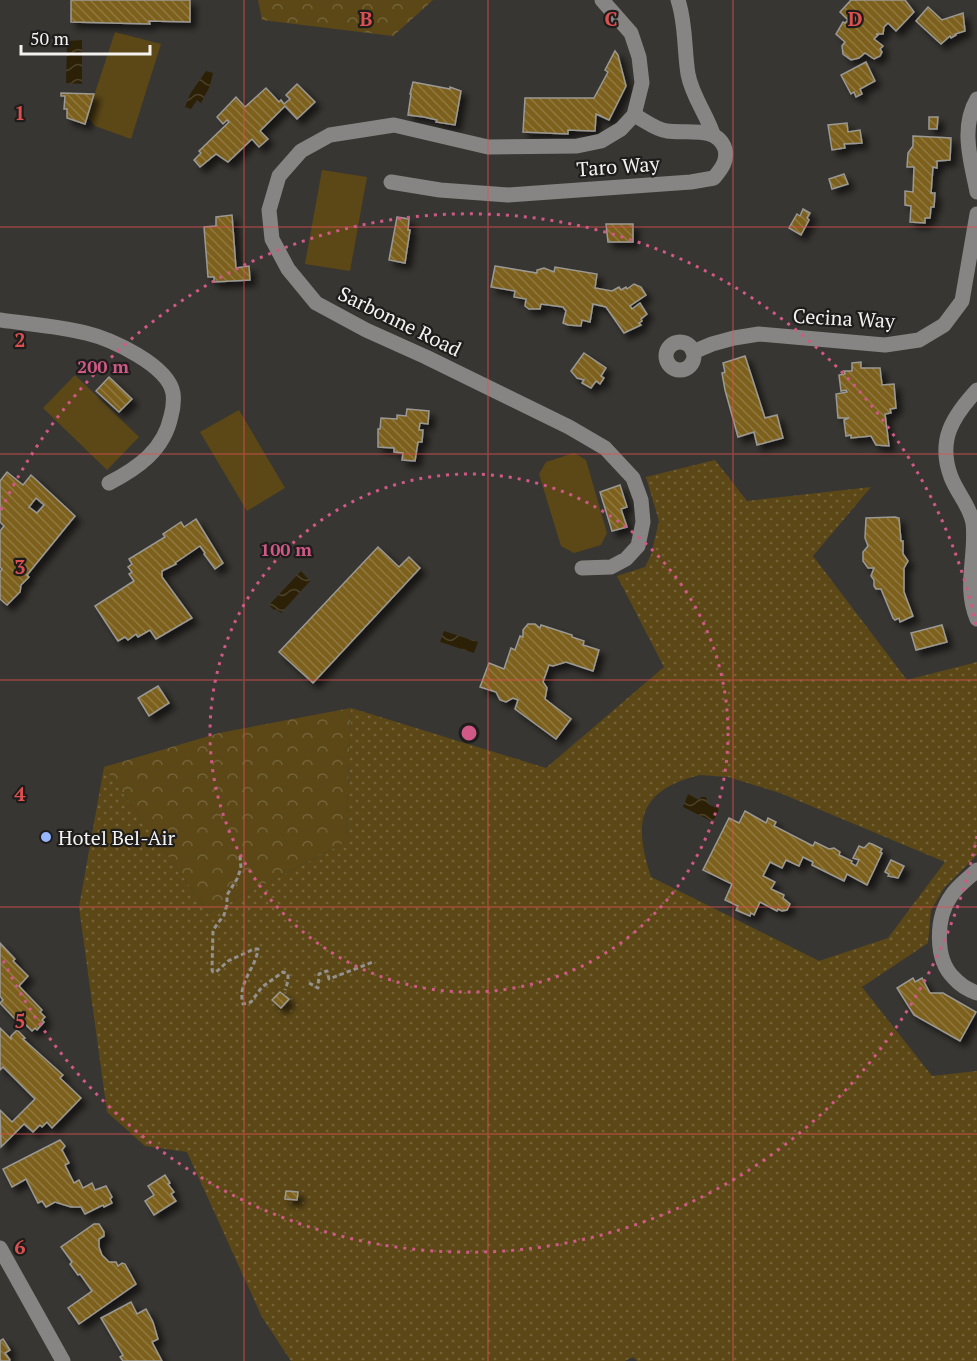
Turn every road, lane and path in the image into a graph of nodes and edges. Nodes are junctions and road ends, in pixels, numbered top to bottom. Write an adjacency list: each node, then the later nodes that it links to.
1 (602, 0): 4 (street)
2 (678, 0): 5 (street)
3 (977, 99): 7 (street)
4 (634, 115): 5 (street, Taro Way); 13 (street, Sarbonne Road)
5 (713, 134): 6 (street, Taro Way)
6 (391, 182)
7 (977, 192)
8 (977, 214): 10 (street, Cecina Way)
9 (0, 320): 12 (street)
10 (693, 352)
11 (977, 390): 14 (street)
12 (109, 483)
13 (582, 568)
14 (977, 619)
15 (240, 856): 19 (path)
16 (977, 870): 20 (street)
17 (373, 962): 18 (path)
18 (309, 983)
19 (285, 990)
20 (977, 993)
21 (0, 1248): 22 (street)
22 (63, 1361)

